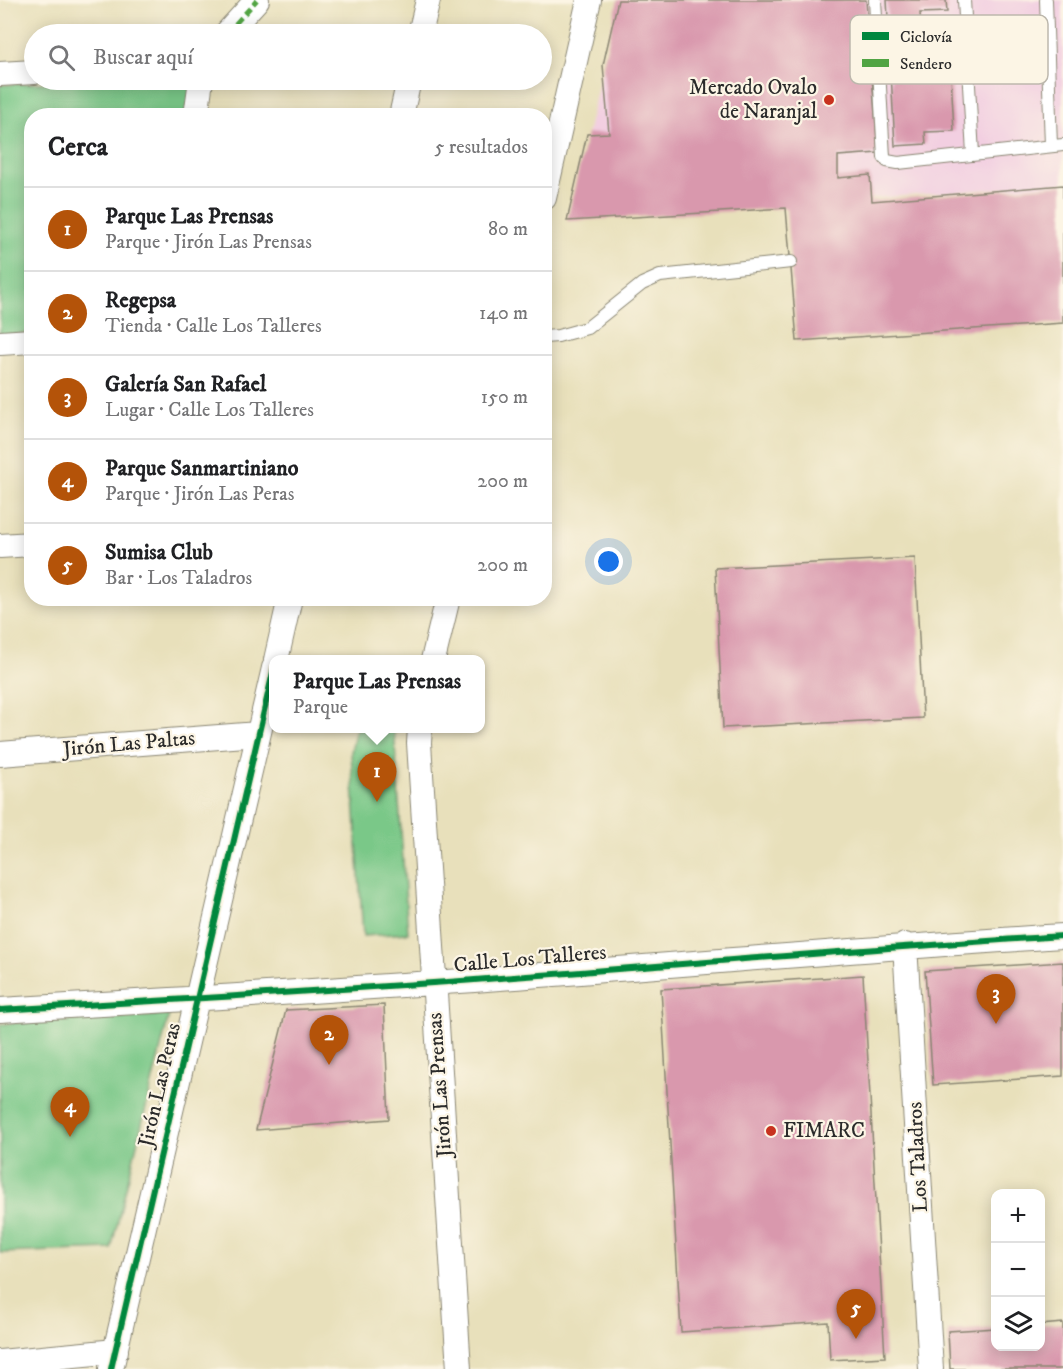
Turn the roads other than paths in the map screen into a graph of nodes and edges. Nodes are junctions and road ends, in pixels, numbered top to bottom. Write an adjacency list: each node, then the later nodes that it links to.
1 (257, 0): 10 (street)
2 (428, 0): 11 (street)
3 (589, 0): 23 (street)
4 (875, 0): 7 (lane)
5 (964, 0): 8 (lane)
6 (1046, 0): 9 (lane)
7 (876, 15)
8 (965, 15)
9 (1047, 15)
10 (235, 24)
11 (422, 24)
12 (1048, 27): 21 (lane)
13 (24, 73): 14 (street)
14 (0, 74)
15 (880, 84): 22 (lane)
16 (969, 84): 22 (lane)
17 (200, 90): 19 (street)
18 (407, 90): 20 (street)
19 (197, 108)
20 (403, 108)
21 (1057, 146): 22 (lane)
22 (974, 154)
23 (552, 163)
24 (791, 262): 25 (lane)
25 (552, 336)
26 (24, 342): 27 (street)
27 (0, 343)
28 (24, 544): 29 (street)
29 (0, 546)
30 (288, 606): 32 (street)
31 (446, 606): 33 (street)
32 (277, 655)
33 (434, 655)
34 (269, 686): 36 (street, Jirón Las Peras)
35 (420, 733): 40 (street, Jirón Las Prensas)
36 (258, 734): 37 (street, Jirón Las Paltas); 41 (street, Jirón Las Peras)
37 (0, 754)
38 (1063, 936): 39 (street, Calle Los Talleres)
39 (905, 945): 40 (street, Calle Los Talleres); 46 (street, Los Taladros)
40 (433, 983): 41 (street, Calle Los Talleres); 45 (street, Jirón Las Prensas)
41 (196, 999): 42 (street, Calle Los Talleres); 43 (street, Jirón Las Peras)
42 (0, 1010)
43 (113, 1360): 44 (street)
44 (0, 1362)
45 (459, 1369)
46 (931, 1369)

